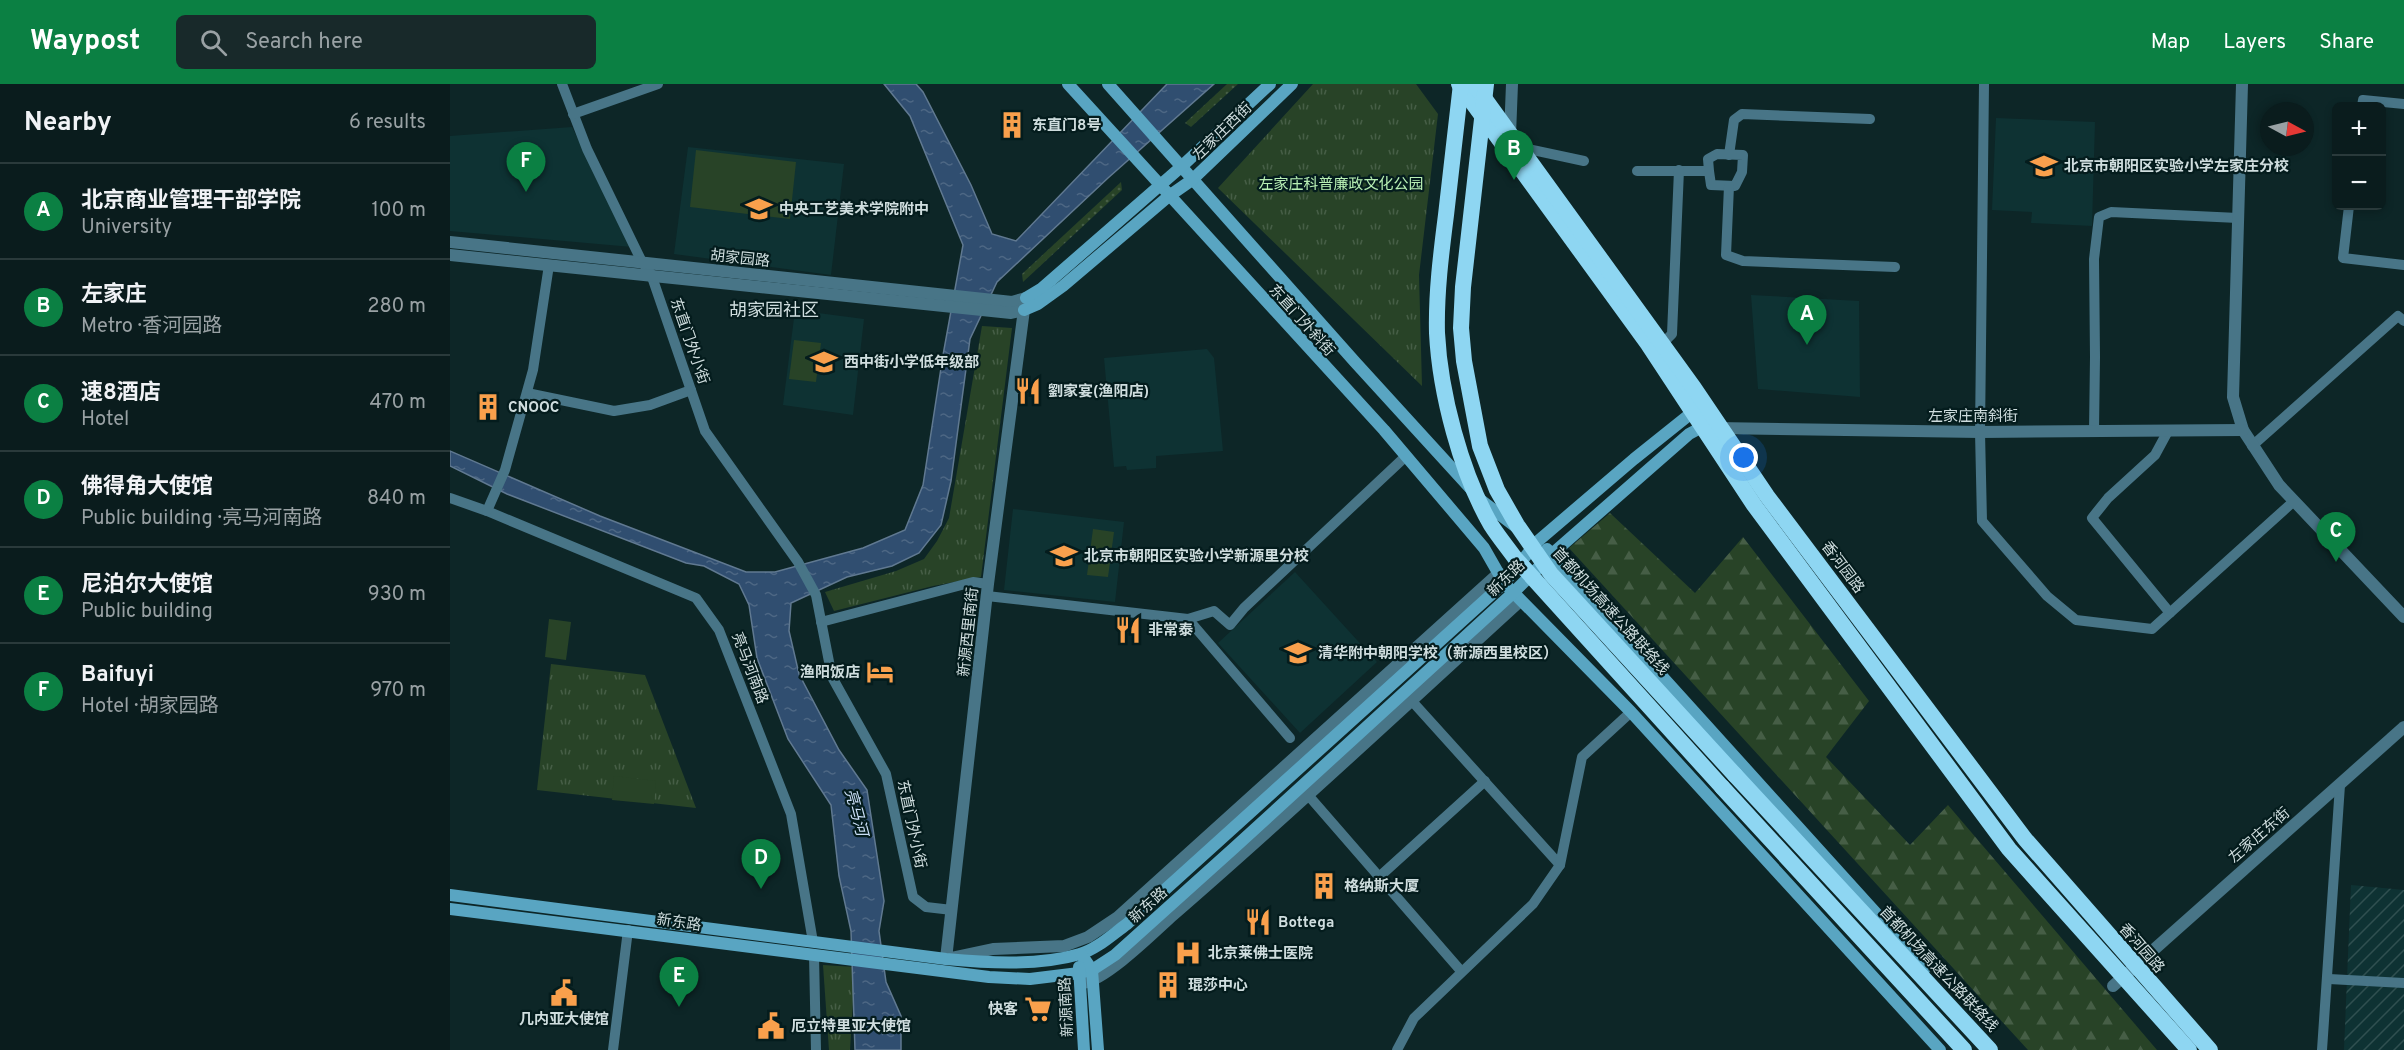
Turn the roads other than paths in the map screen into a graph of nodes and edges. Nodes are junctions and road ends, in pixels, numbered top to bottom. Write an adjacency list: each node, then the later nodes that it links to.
1 (562, 84): 17 (street, 东直门外小街)
2 (658, 84): 17 (street)
3 (1068, 84): 27 (main road, 东直门外斜街)
4 (1108, 84): 22 (main road, 东直门外斜街)
5 (1270, 84): 22 (main road, 左家庄西街)
6 (1292, 84): 26 (main road, 左家庄西街)
7 (1460, 84): 45 (highway, 香河园路); 97 (highway, bridge)
8 (1474, 84): 19 (highway, 香河园路)
9 (1486, 84): 90 (highway, 首都机场高速公路联络线, bridge)
10 (1512, 84): 19 (street)
11 (1984, 84): 51 (street)
12 (2242, 84): 31 (street)
13 (2363, 102): 14 (street)
14 (2384, 102)
15 (2386, 102): 16 (street)
16 (2404, 104)
17 (573, 114): 34 (street, 东直门外小街)
18 (1870, 119): 20 (street)
19 (1514, 141): 21 (street); 42 (highway, 香河园路)
20 (1730, 154): 25 (street); 28 (street)
21 (1584, 161)
22 (1181, 167): 26 (main road, 东直门外斜街); 27 (main road, 左家庄西街)
23 (1679, 170): 24 (street); 25 (street); 42 (street)
24 (1636, 171)
25 (1709, 171): 28 (street)
26 (1192, 180): 29 (main road, 左家庄西街); 57 (main road, 东直门外斜街)
27 (1159, 185): 29 (main road, 东直门外斜街); 40 (main road)
28 (1729, 186): 37 (street)
29 (1169, 196): 40 (main road); 53 (main road, 东直门外斜街)
30 (2349, 210): 36 (street)
31 (2238, 218): 48 (street); 49 (street)
32 (450, 242): 34 (street, 胡家园路)
33 (450, 255): 35 (street, 胡家园路)
34 (642, 262): 38 (street, 东直门外小街); 39 (street, 胡家园路)
35 (549, 265): 38 (street, 胡家园路); 44 (street)
36 (2404, 265)
37 (1895, 267)
38 (651, 274): 39 (street, 胡家园路); 43 (street, 东直门外小街)
39 (943, 301): 40 (street, 胡家园路)
40 (1025, 304): 60 (street, 新源西里南街)
41 (2404, 321): 52 (street)
42 (1662, 344): 45 (highway, 香河园路)
43 (691, 390): 44 (street); 65 (street, 东直门外小街)
44 (527, 393): 56 (street)
45 (1699, 408): 46 (highway, 香河园路); 47 (highway, 香河园路); 57 (main road)
46 (1702, 427): 47 (street, 左家庄南斜街); 58 (main road, 新东路); 86 (highway, 香河园路)
47 (1722, 429): 51 (street, 左家庄南斜街); 86 (highway, 香河园路)
48 (2243, 430): 50 (street, 左家庄南斜街); 52 (street)
49 (2094, 431): 50 (street, 左家庄南斜街); 51 (street, 左家庄南斜街)
50 (2168, 431): 62 (street)
51 (1980, 432): 62 (street)
52 (2252, 446): 55 (street)
53 (1406, 456): 59 (main road, 东直门外斜街); 64 (street)
54 (450, 498): 56 (street, 亮马河南路)
55 (2294, 501): 62 (street); 63 (street)
56 (488, 511): 79 (street, 亮马河南路)
57 (1538, 541): 58 (main road, 东直门外斜街); 59 (main road, 新东路)
58 (1552, 554): 61 (main road, 新东路); 90 (main road, 东直门外斜街)
59 (1502, 578): 61 (main road, 东直门外斜街); 80 (main road, 新东路); 82 (street)
60 (988, 590): 64 (street); 65 (street); 77 (street, 新源西里南街)
61 (1517, 597): 66 (street); 67 (main road, 东直门外斜街); 85 (main road, 新东路)
62 (2170, 613)
63 (2404, 617)
64 (1188, 619): 69 (street)
65 (821, 622): 77 (street, 东直门外小街)
66 (1411, 700): 70 (street); 72 (street)
67 (1631, 712): 73 (street); 96 (main road, 东直门外斜街)
68 (2404, 727): 71 (street, 左家庄东街)
69 (1290, 738)
70 (1485, 781): 73 (street); 74 (street)
71 (2340, 785): 86 (street, 左家庄东街); 88 (street)
72 (1310, 793): 74 (street); 85 (street)
73 (1560, 864): 84 (street)
74 (1382, 875): 84 (street)
75 (450, 895): 79 (main road, 新东路)
76 (450, 909): 78 (main road, 新东路)
77 (951, 910): 82 (street, 新源西里南街)
78 (628, 930): 81 (main road, 新东路); 91 (street)
79 (813, 942): 83 (main road, 新东路)
80 (1081, 954): 82 (main road, 新东路); 85 (main road, 新源南路); 87 (main road, 新源南路)
81 (814, 955): 83 (main road, 新东路); 92 (street)
82 (946, 959): 83 (main road, 新东路)
83 (900, 960): 87 (main road, 新东路)
84 (1463, 969): 95 (street)
85 (1092, 976): 87 (main road, 新东路); 94 (main road, 新源南路)
86 (2123, 976): 99 (highway, 香河园路); 100 (highway, 香河园路)
87 (1079, 978): 93 (main road, 新源南路)
88 (2328, 979): 89 (street); 101 (street)
89 (2404, 983)
90 (1960, 1018): 98 (highway, 首都机场高速公路联络线)
91 (613, 1050)
92 (816, 1050)
93 (1084, 1050)
94 (1098, 1050)
95 (1396, 1050)
96 (1940, 1050)
97 (1964, 1050)
98 (1990, 1050)
99 (2189, 1050)
100 (2210, 1050)
101 (2322, 1050)

